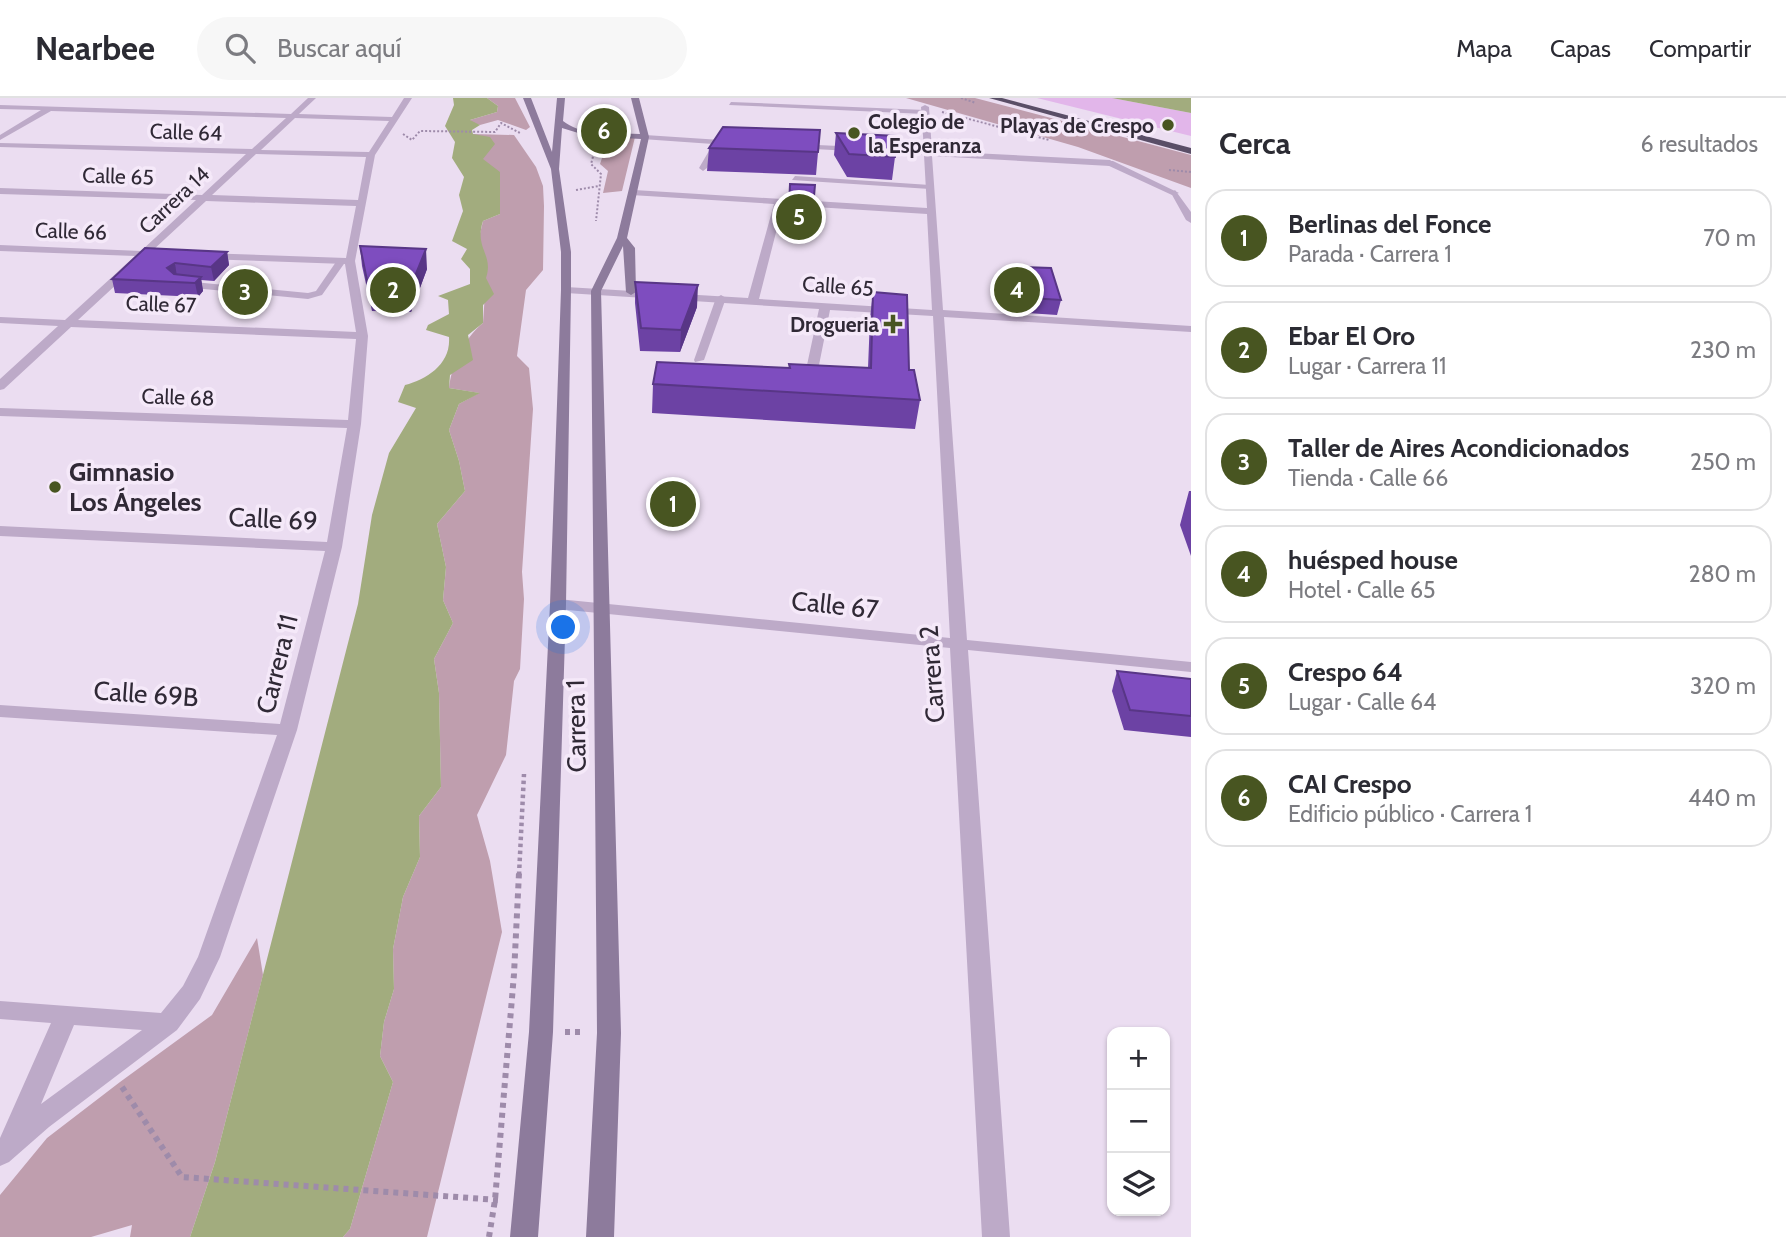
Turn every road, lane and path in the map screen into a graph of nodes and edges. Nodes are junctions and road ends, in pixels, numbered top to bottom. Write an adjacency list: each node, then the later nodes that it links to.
1 (69, 98): 12 (street)
2 (312, 98): 14 (street, Carrera 14)
3 (408, 98): 15 (street, Carrera 11)
4 (527, 98): 35 (main road, Carrera 1)
5 (561, 98): 16 (main road)
6 (635, 98): 17 (main road, Carrera 1)
7 (993, 98): 28 (highway)
8 (1019, 98): 24 (highway)
9 (787, 102): 10 (lane); 13 (lane)
10 (731, 104)
11 (0, 107): 12 (street)
12 (50, 108): 14 (street); 20 (street)
13 (925, 110): 31 (street, Carrera 2)
14 (293, 116): 15 (street); 29 (street, Carrera 14)
15 (395, 119): 32 (street, Carrera 11)
16 (560, 123): 18 (main road); 35 (main road)
17 (642, 126): 18 (main road); 19 (main road, Carrera 1)
18 (607, 134): 19 (main road)
19 (645, 137): 23 (street); 39 (main road, Carrera 1)
20 (0, 138)
21 (412, 140): 22 (path)
22 (526, 141)
23 (718, 142): 25 (street); 34 (street)
24 (1191, 142)
25 (746, 143)
26 (0, 145): 29 (street, Calle 64)
27 (788, 146): 31 (street)
28 (1191, 151)
29 (254, 152): 32 (street, Calle 64); 41 (street, Carrera 14)
30 (594, 153): 46 (path)
31 (928, 154): 33 (street); 37 (street, Carrera 2)
32 (371, 155): 43 (street, Carrera 11)
33 (1110, 163): 40 (lane)
34 (703, 168)
35 (555, 169): 54 (main road, Carrera 1)
36 (795, 178): 37 (lane)
37 (930, 187): 44 (street, Carrera 2)
38 (0, 191): 41 (street, Calle 65)
39 (634, 193): 42 (street); 47 (main road, Carrera 1)
40 (1175, 193): 45 (street)
41 (205, 197): 43 (street, Calle 65); 49 (street, Carrera 14)
42 (779, 201): 44 (street); 58 (street)
43 (361, 203): 52 (street, Carrera 11)
44 (931, 211): 60 (street, Carrera 2)
45 (1191, 220)
46 (596, 221)
47 (622, 238): 55 (main road, Carrera 1); 56 (main road)
48 (0, 248): 49 (street, Calle 66)
49 (144, 253): 50 (street, Calle 66); 62 (street, Carrera 14)
50 (157, 254)
51 (196, 255): 52 (street)
52 (346, 261): 53 (lane); 64 (street, Carrera 11)
53 (177, 283)
54 (566, 290): 55 (street, Calle 65); 72 (main road, Carrera 1)
55 (596, 291): 56 (street, Calle 65); 73 (main road, Carrera 1)
56 (631, 292): 57 (street, Calle 65)
57 (721, 298): 58 (street, Calle 65); 65 (lane)
58 (753, 300): 59 (street, Calle 65)
59 (825, 305): 60 (street, Calle 65); 66 (street)
60 (938, 312): 63 (street, Calle 65); 74 (street, Carrera 2)
61 (0, 320): 62 (street, Calle 67)
62 (69, 323): 64 (street, Calle 67); 67 (street, Carrera 14)
63 (1191, 329)
64 (362, 335): 69 (street, Carrera 11)
65 (699, 360)
66 (813, 365)
67 (0, 386)
68 (0, 412): 69 (street, Calle 68)
69 (354, 424): 71 (street, Carrera 11)
70 (0, 531): 71 (street, Calle 69)
71 (334, 547): 77 (street, Carrera 11)
72 (558, 604): 73 (street, Calle 67); 83 (main road, Carrera 1)
73 (602, 607): 74 (street, Calle 67); 84 (main road, Carrera 1)
74 (958, 644): 75 (street, Calle 67); 92 (street, Carrera 2)
75 (1191, 667)
76 (0, 711): 77 (street, Calle 69B)
77 (288, 730): 81 (street, Carrera 11)
78 (524, 771): 82 (path)
79 (0, 1010): 80 (street)
80 (66, 1015): 81 (street); 86 (street)
81 (169, 1023): 85 (street, Carrera 11)
82 (509, 1032): 83 (path); 87 (path)
83 (541, 1032): 84 (path); 88 (main road, Carrera 1)
84 (609, 1033): 91 (main road, Carrera 1)
85 (110, 1068): 86 (street, Carrera 11); 87 (path)
86 (6, 1148)
87 (495, 1200): 88 (path); 89 (path)
88 (527, 1203): 90 (main road, Carrera 1)
89 (489, 1237)
90 (524, 1237)
91 (600, 1237)
92 (996, 1237)

